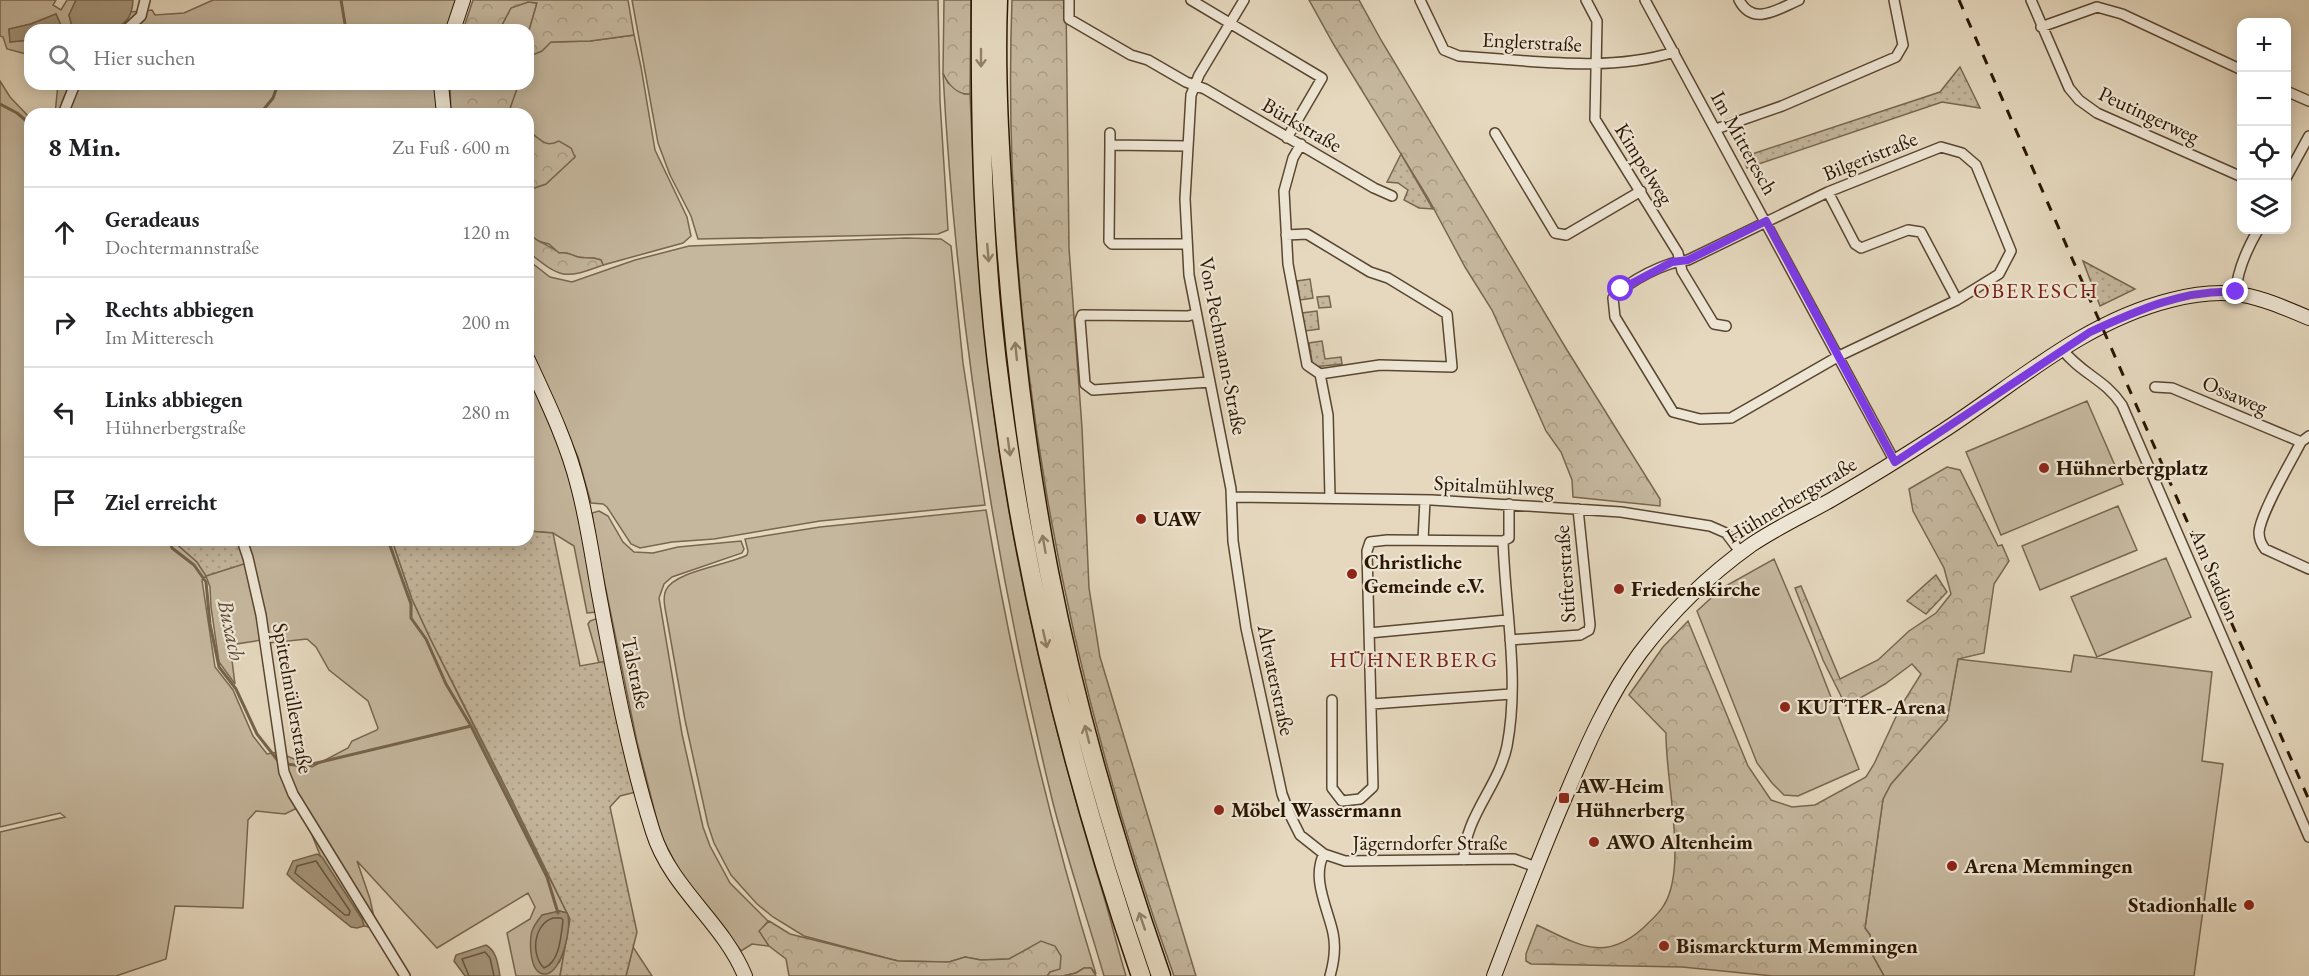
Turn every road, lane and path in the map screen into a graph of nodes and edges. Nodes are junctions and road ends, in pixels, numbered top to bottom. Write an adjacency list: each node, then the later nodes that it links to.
1 (145, 0): 16 (street)
2 (464, 0): 17 (street)
3 (981, 0): 83 (highway, one-way to 83)
4 (998, 0): 84 (highway, one-way to 4)
5 (1069, 0): 22 (street, Bürkstraße)
6 (1191, 0): 15 (street)
7 (1244, 0): 15 (street, Von-Pechmann-Straße)
8 (1420, 0): 20 (street, Englerstraße)
9 (1586, 0): 20 (street, Kimpelweg)
10 (1645, 0): 19 (street, Im Mitteresch)
11 (1739, 0): 12 (street)
12 (1799, 0)
13 (1894, 0): 29 (street)
14 (2031, 0): 18 (street, Peutingerweg)
15 (1230, 23): 22 (street, Von-Pechmann-Straße); 33 (street)
16 (132, 24)
17 (455, 24)
18 (2041, 27): 21 (street); 38 (street, Peutingerweg)
19 (1674, 52): 20 (street, Englerstraße); 29 (street, Im Mitteresch)
20 (1597, 64): 39 (street, Kimpelweg)
21 (2237, 68)
22 (1194, 85): 33 (street, Bürkstraße); 36 (street, Von-Pechmann-Straße)
23 (73, 90): 27 (street)
24 (442, 90): 28 (street)
25 (2291, 93): 26 (street)
26 (2309, 102)
27 (65, 108)
28 (443, 108)
29 (1716, 129): 42 (street, Im Mitteresch)
30 (1110, 133): 35 (street)
31 (1495, 133): 39 (street)
32 (2309, 136): 37 (street)
33 (1287, 138): 34 (street, Bürkstraße)
34 (1301, 144): 41 (street, Bürkstraße); 44 (street)
35 (1110, 145): 36 (street); 45 (street)
36 (1187, 146): 45 (street, Von-Pechmann-Straße)
37 (2291, 168)
38 (2237, 175)
39 (1641, 191): 46 (street, Kimpelweg)
40 (1828, 192): 42 (street, Bilgeristraße); 48 (street); 48 (street, Bilgeristraße)
41 (1392, 196)
42 (1766, 221): 46 (street, Bilgeristraße); 53 (street, Im Mitteresch)
43 (2256, 234): 47 (street)
44 (1286, 235): 55 (street); 55 (street)
45 (1186, 244): 49 (street, Von-Pechmann-Straße)
46 (1680, 261): 51 (street, Kimpelweg); 53 (street, Bilgeristraße)
47 (2236, 292): 50 (street, Hühnerbergstraße); 52 (street, Hühnerbergstraße)
48 (1957, 300): 53 (street, Bilgeristraße)
49 (1195, 314): 56 (street, Von-Pechmann-Straße); 56 (street)
50 (2309, 318)
51 (1726, 326)
52 (2062, 349): 60 (street, Hühnerbergstraße); 77 (street, Am Stadion)
53 (1839, 356): 60 (street, Im Mitteresch)
54 (534, 373): 82 (street, Talstraße)
55 (1320, 374): 62 (street)
56 (1210, 382): 61 (street, Von-Pechmann-Straße)
57 (2155, 387): 59 (street, Ossaweg)
58 (2309, 436): 59 (street)
59 (2301, 442): 70 (street)
60 (1895, 462): 69 (street, Hühnerbergstraße)
61 (1232, 497): 62 (street, Spitalmühlweg); 78 (street, Altvaterstraße)
62 (1330, 497): 63 (street, Spitalmühlweg)
63 (1425, 500): 64 (street, Spitalmühlweg); 66 (street)
64 (1509, 504): 65 (street, Spitalmühlweg); 67 (street)
65 (1578, 509): 69 (street, Spitalmühlweg); 73 (street, Stifterstraße)
66 (1423, 540): 67 (street); 72 (street)
67 (1503, 541): 71 (street)
68 (244, 546): 81 (street, Spittelmüllerstraße)
69 (1741, 553): 80 (street, Hühnerbergstraße)
70 (2309, 569)
71 (1507, 620): 72 (street); 73 (street)
72 (1369, 633): 76 (street)
73 (1510, 640): 74 (street)
74 (1511, 694): 76 (street); 79 (street)
75 (1332, 700): 76 (street)
76 (1372, 704)
77 (2309, 837)
78 (1324, 854): 79 (street, Jägerndorfer Straße); 85 (street)
79 (1464, 860): 80 (street, Jägerndorfer Straße)
80 (1536, 867): 86 (street, Hühnerbergstraße)
81 (405, 976)
82 (744, 976)
83 (1141, 976)
84 (1161, 976)
85 (1330, 976)
86 (1494, 976)

